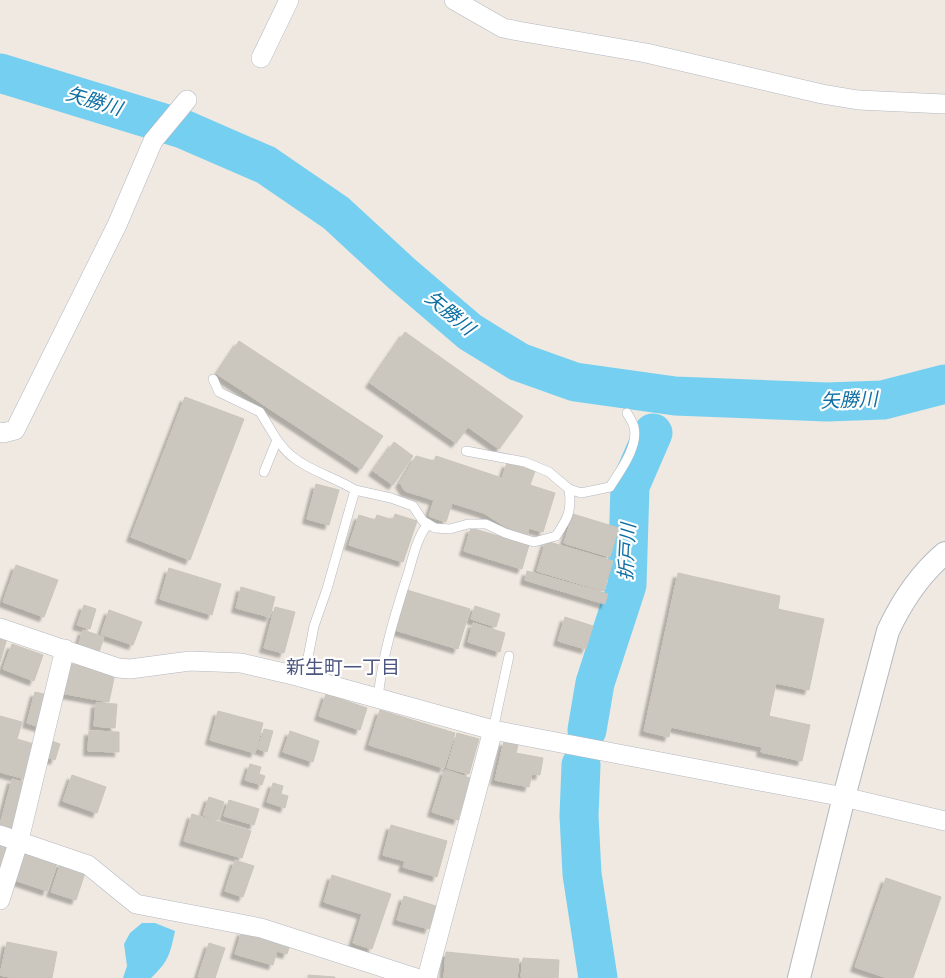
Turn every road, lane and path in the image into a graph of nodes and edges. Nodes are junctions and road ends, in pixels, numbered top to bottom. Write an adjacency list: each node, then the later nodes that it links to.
1 (289, 0): 3 (street)
2 (454, 0): 5 (street)
3 (261, 58)
4 (187, 100): 8 (street)
5 (945, 104)
6 (213, 379): 9 (lane)
7 (626, 413): 12 (lane)
8 (0, 432)
9 (277, 440): 11 (lane); 13 (lane)
10 (466, 451): 12 (lane)
11 (264, 472)
12 (569, 489): 14 (lane)
13 (355, 490): 14 (lane); 19 (lane)
14 (428, 524): 20 (lane)
15 (945, 553): 22 (street)
16 (0, 628): 17 (street)
17 (65, 649): 19 (street); 25 (street)
18 (509, 656): 21 (lane)
19 (304, 678): 20 (street)
20 (378, 699): 21 (street)
21 (493, 730): 22 (street); 28 (street)
22 (844, 797): 23 (street); 29 (street)
23 (945, 821)
24 (0, 835): 25 (street)
25 (19, 840): 26 (street); 27 (street)
26 (0, 900)
27 (416, 978)
28 (427, 978)
29 (800, 978)

